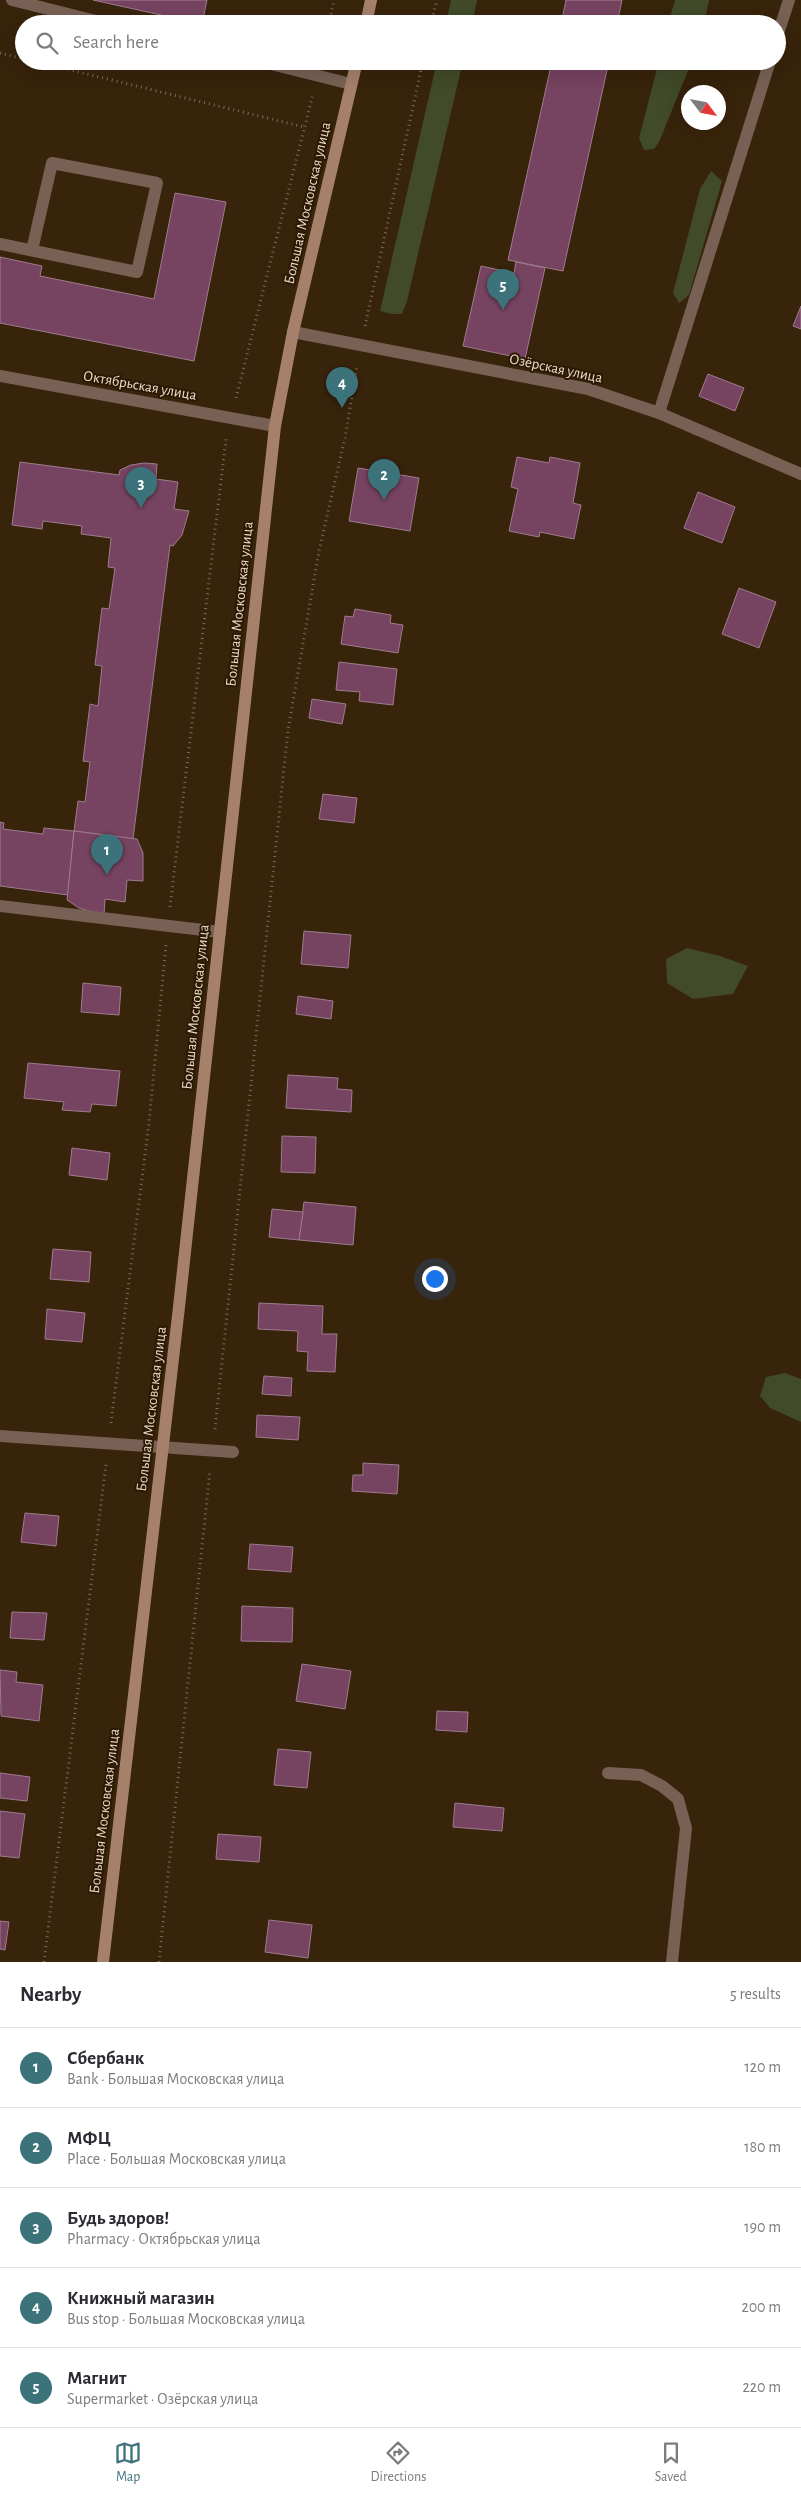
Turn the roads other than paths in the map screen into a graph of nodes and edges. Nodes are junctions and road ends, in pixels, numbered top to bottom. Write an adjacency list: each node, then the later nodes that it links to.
1 (12, 0): 4 (street)
2 (371, 0): 5 (main road)
3 (789, 0): 6 (street)
4 (72, 15)
5 (368, 15)
6 (784, 15)
7 (294, 70): 10 (street)
8 (355, 70): 10 (main road, Большая Московская улица)
9 (767, 70): 15 (street)
10 (352, 84): 13 (main road, Большая Московская улица)
11 (0, 244): 12 (street)
12 (32, 250): 12 (street)
13 (293, 332): 15 (street, Озёрская улица); 16 (main road, Большая Московская улица)
14 (0, 376): 16 (street, Октябрьская улица)
15 (659, 413): 17 (street, Озёрская улица)
16 (275, 426): 19 (main road, Большая Московская улица)
17 (801, 474)
18 (0, 906): 19 (street)
19 (220, 932): 21 (main road, Большая Московская улица)
20 (0, 1436): 21 (street)
21 (162, 1448): 22 (street); 24 (main road, Большая Московская улица)
22 (233, 1452)
23 (608, 1773): 25 (street)
24 (103, 1962)
25 (672, 1962)

